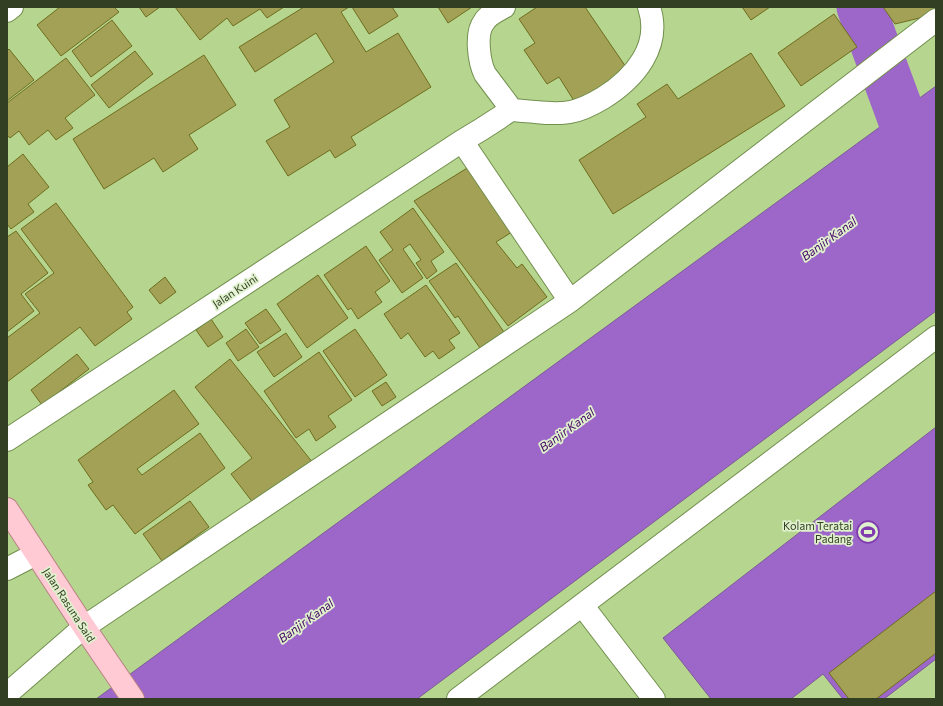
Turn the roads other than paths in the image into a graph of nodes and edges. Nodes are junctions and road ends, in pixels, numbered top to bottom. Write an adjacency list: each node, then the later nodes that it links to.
1 (12, 7): 4 (street)
2 (504, 7): 6 (street)
3 (649, 7): 6 (street)
4 (7, 11)
5 (936, 20): 8 (street)
6 (512, 110): 7 (street, Jalan Kuini)
7 (462, 141): 8 (street); 10 (street, Jalan Kuini)
8 (570, 301): 14 (street)
9 (936, 337): 13 (street)
10 (7, 440)
11 (7, 509): 12 (main road, Jalan Rasuna Said)
12 (21, 562): 14 (main road, Jalan Rasuna Said)
13 (582, 605): 17 (street); 18 (street)
14 (89, 635): 15 (street); 16 (main road, Jalan Rasuna Said)
15 (7, 694)
16 (133, 699)
17 (458, 699)
18 (654, 699)

